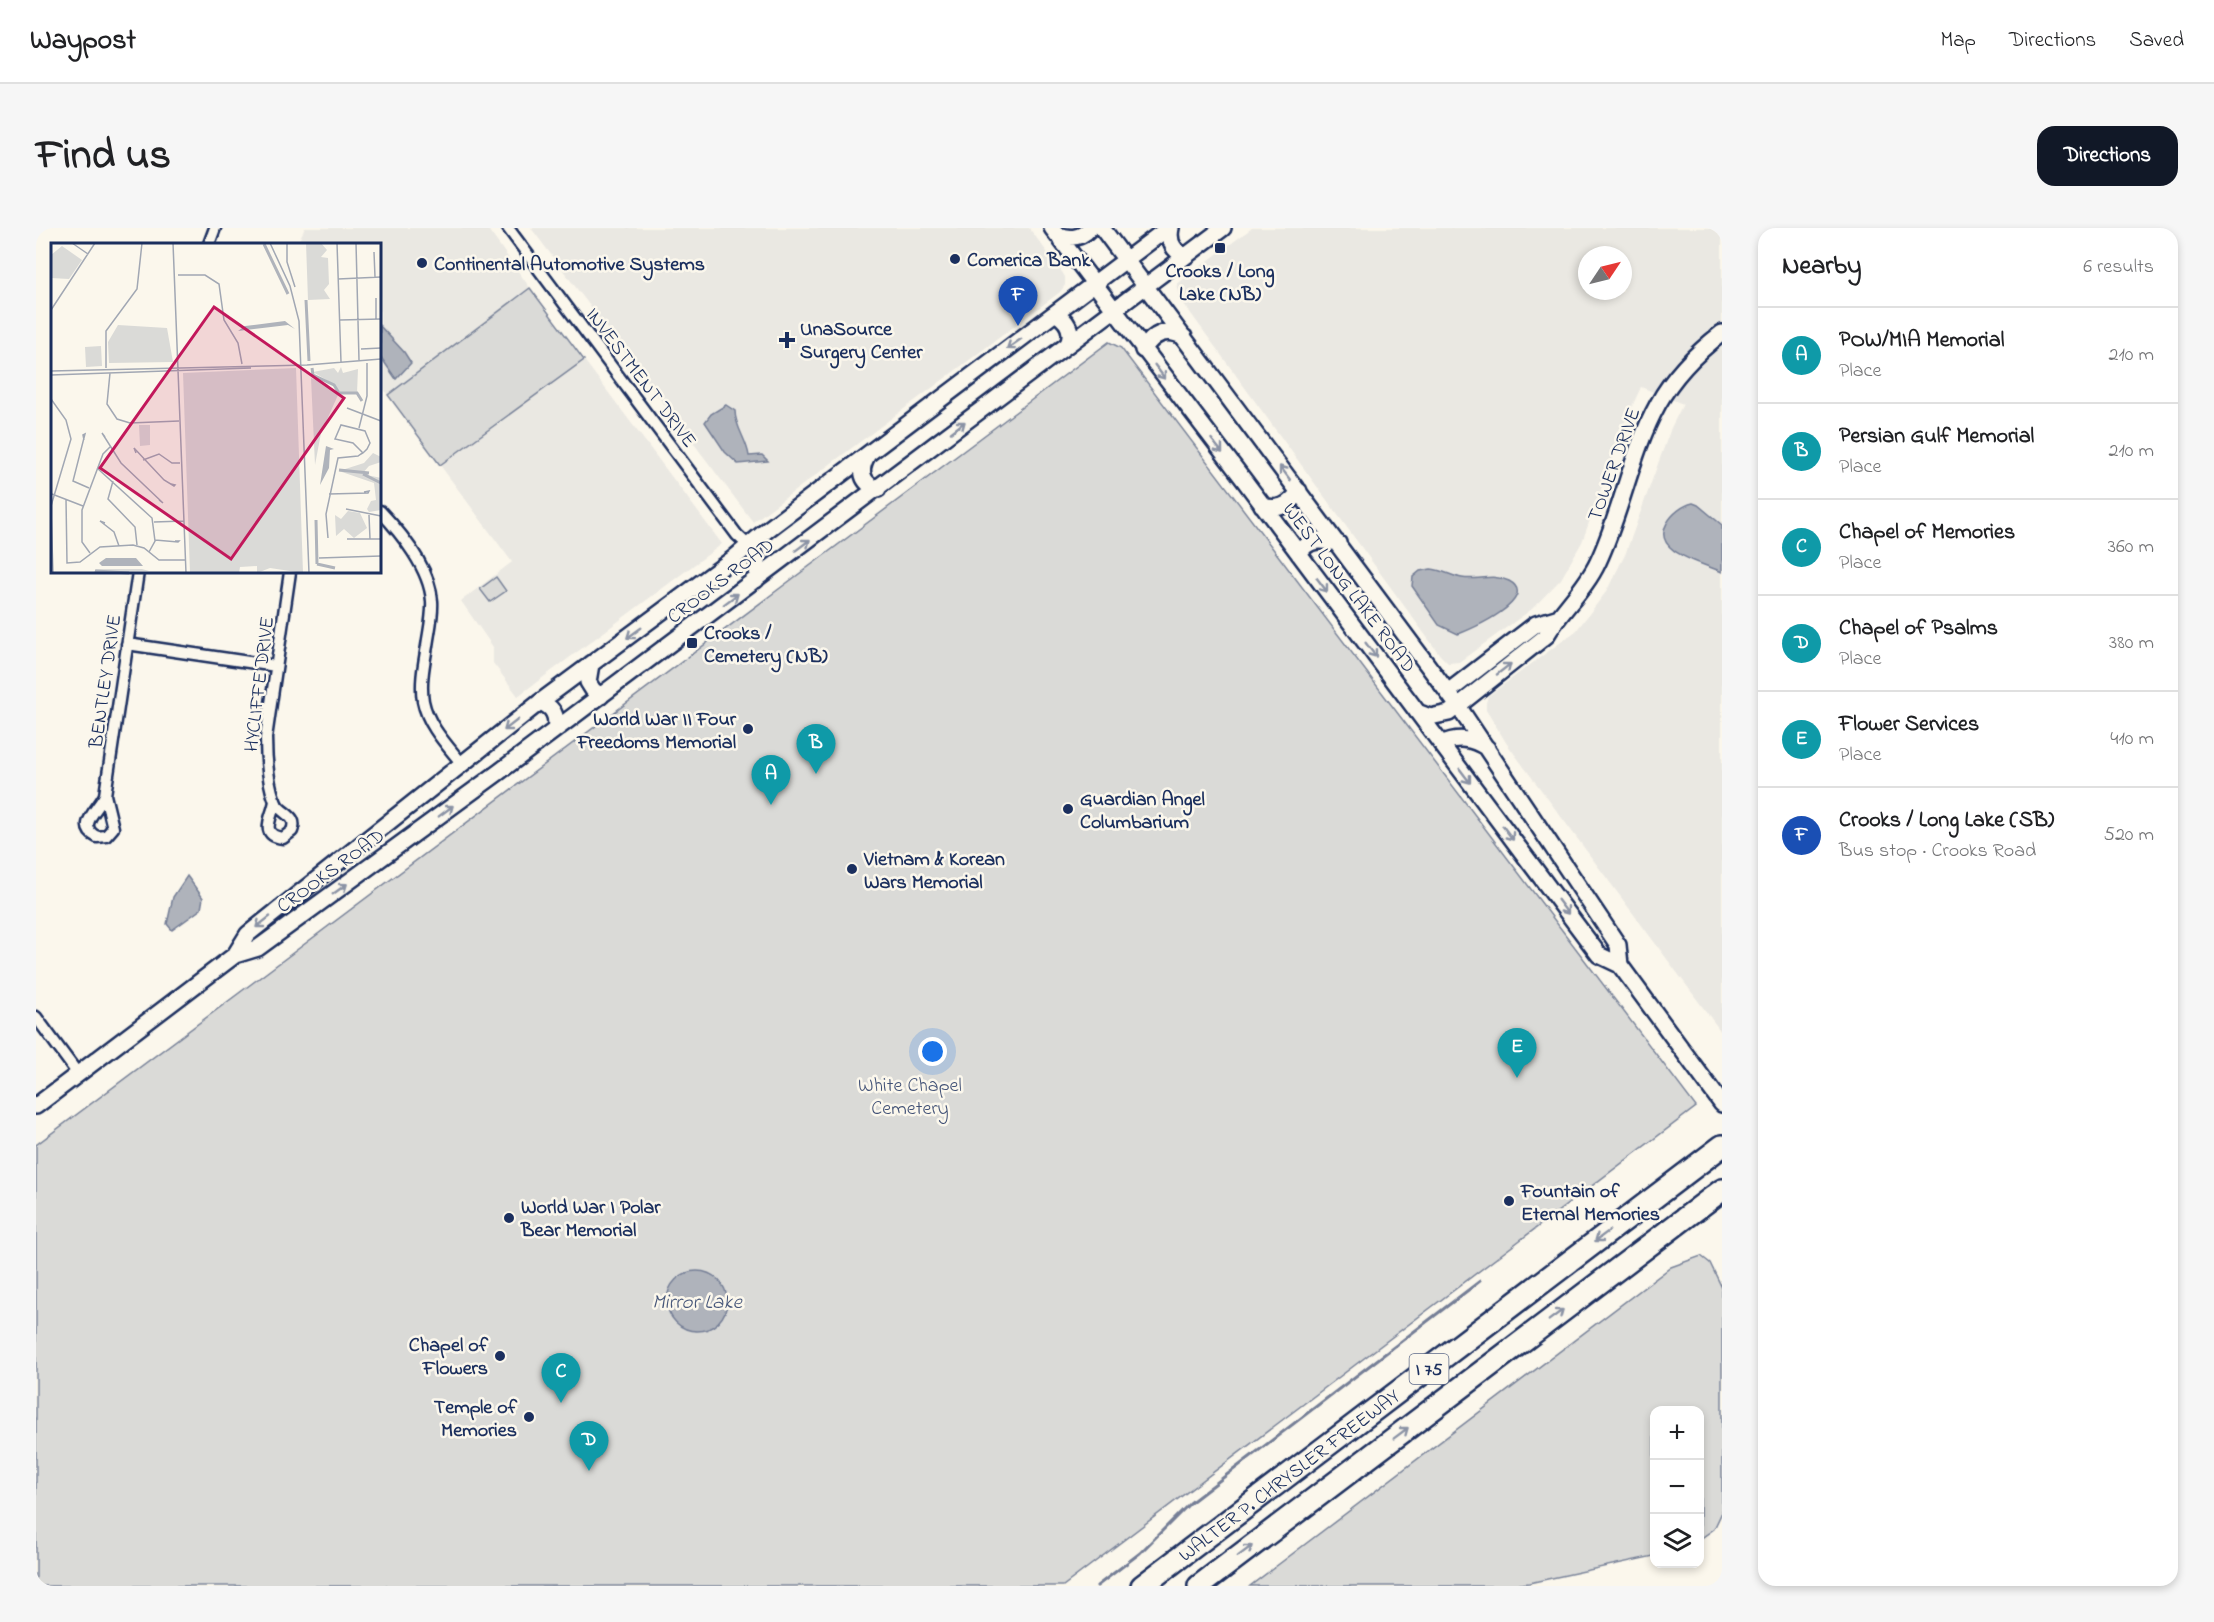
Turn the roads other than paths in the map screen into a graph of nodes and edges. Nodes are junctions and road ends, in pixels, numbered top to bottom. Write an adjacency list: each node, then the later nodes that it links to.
1 (215, 228): 8 (street)
2 (508, 228): 25 (street, INVESTMENT DRIVE)
3 (1090, 228): 7 (main road)
4 (1102, 228): 10 (main road, WEST LONG LAKE ROAD)
5 (1170, 228): 9 (main road); 10 (main road, CROOKS ROAD)
6 (1223, 228): 9 (main road, CROOKS ROAD)
7 (1054, 232): 11 (main road, WEST LONG LAKE ROAD)
8 (208, 243)
9 (1185, 256): 12 (main road, CROOKS ROAD)
10 (1126, 260): 11 (main road, CROOKS ROAD); 12 (main road, WEST LONG LAKE ROAD)
11 (1094, 284): 13 (main road, WEST LONG LAKE ROAD); 14 (main road, CROOKS ROAD)
12 (1146, 286): 13 (main road, CROOKS ROAD); 16 (main road, WEST LONG LAKE ROAD)
13 (1113, 310): 17 (main road, CROOKS ROAD); 18 (main road, WEST LONG LAKE ROAD)
14 (1055, 313): 17 (main road); 19 (main road, CROOKS ROAD, one-way to 19)
15 (1722, 333): 30 (main road, TOWER DRIVE)
16 (1184, 337): 18 (main road); 21 (main road, WEST LONG LAKE ROAD, one-way to 16)
17 (1068, 344): 20 (main road, CROOKS ROAD, one-way to 17)
18 (1143, 350): 22 (main road, WEST LONG LAKE ROAD, one-way to 22)
19 (867, 456): 20 (main road); 25 (main road, CROOKS ROAD)
20 (878, 489): 29 (main road, CROOKS ROAD, one-way to 20)
21 (1299, 491): 22 (main road); 24 (main road, WEST LONG LAKE ROAD)
22 (1262, 505): 26 (main road, WEST LONG LAKE ROAD)
23 (381, 512): 42 (street)
24 (1338, 543): 26 (main road); 34 (main road, WEST LONG LAKE ROAD)
25 (749, 546): 29 (main road); 32 (main road, CROOKS ROAD, one-way to 32)
26 (1299, 554): 38 (main road, WEST LONG LAKE ROAD, one-way to 38)
27 (138, 573): 31 (street, BENTLEY DRIVE)
28 (290, 573): 33 (street, HYCLIFFE DRIVE)
29 (756, 580): 35 (main road, CROOKS ROAD, one-way to 29)
30 (1556, 618): 34 (main road, TOWER DRIVE); 37 (main road, TOWER DRIVE, one-way to 30)
31 (128, 644): 33 (street); 43 (street, BENTLEY DRIVE)
32 (591, 664): 35 (main road); 36 (main road, CROOKS ROAD)
33 (276, 666): 44 (street, HYCLIFFE DRIVE)
34 (1448, 692): 37 (main road, WEST LONG LAKE ROAD)
35 (601, 696): 39 (main road, CROOKS ROAD)
36 (540, 702): 39 (main road); 42 (main road, CROOKS ROAD, one-way to 42)
37 (1458, 706): 38 (main road, TOWER DRIVE); 41 (main road, WEST LONG LAKE ROAD)
38 (1417, 712): 40 (main road, WEST LONG LAKE ROAD)
39 (555, 730): 46 (main road, CROOKS ROAD, one-way to 39)
40 (1441, 744): 41 (main road); 48 (main road, WEST LONG LAKE ROAD, one-way to 48)
41 (1487, 748): 47 (main road, WEST LONG LAKE ROAD)
42 (462, 764): 45 (main road, CROOKS ROAD)
43 (105, 795)
44 (275, 800)
45 (391, 821): 46 (main road); 49 (main road, CROOKS ROAD, one-way to 49)
46 (399, 846): 49 (main road, CROOKS ROAD, one-way to 46)
47 (1555, 851): 48 (main road); 50 (main road, WEST LONG LAKE ROAD)
48 (1528, 861): 50 (main road, WEST LONG LAKE ROAD, one-way to 50)
49 (235, 955): 52 (main road, CROOKS ROAD)
50 (1620, 965): 53 (main road, WEST LONG LAKE ROAD)
51 (36, 1017): 52 (street)
52 (78, 1074): 54 (main road, CROOKS ROAD)
53 (1722, 1104)
54 (36, 1106)
55 (1719, 1148): 57 (highway, WALTER P. CHRYSLER FREEWAY / I 75, one-way to 57)
56 (1722, 1190): 58 (highway, WALTER P. CHRYSLER FREEWAY / I 75, one-way to 56)
57 (1142, 1586)
58 (1199, 1586)

